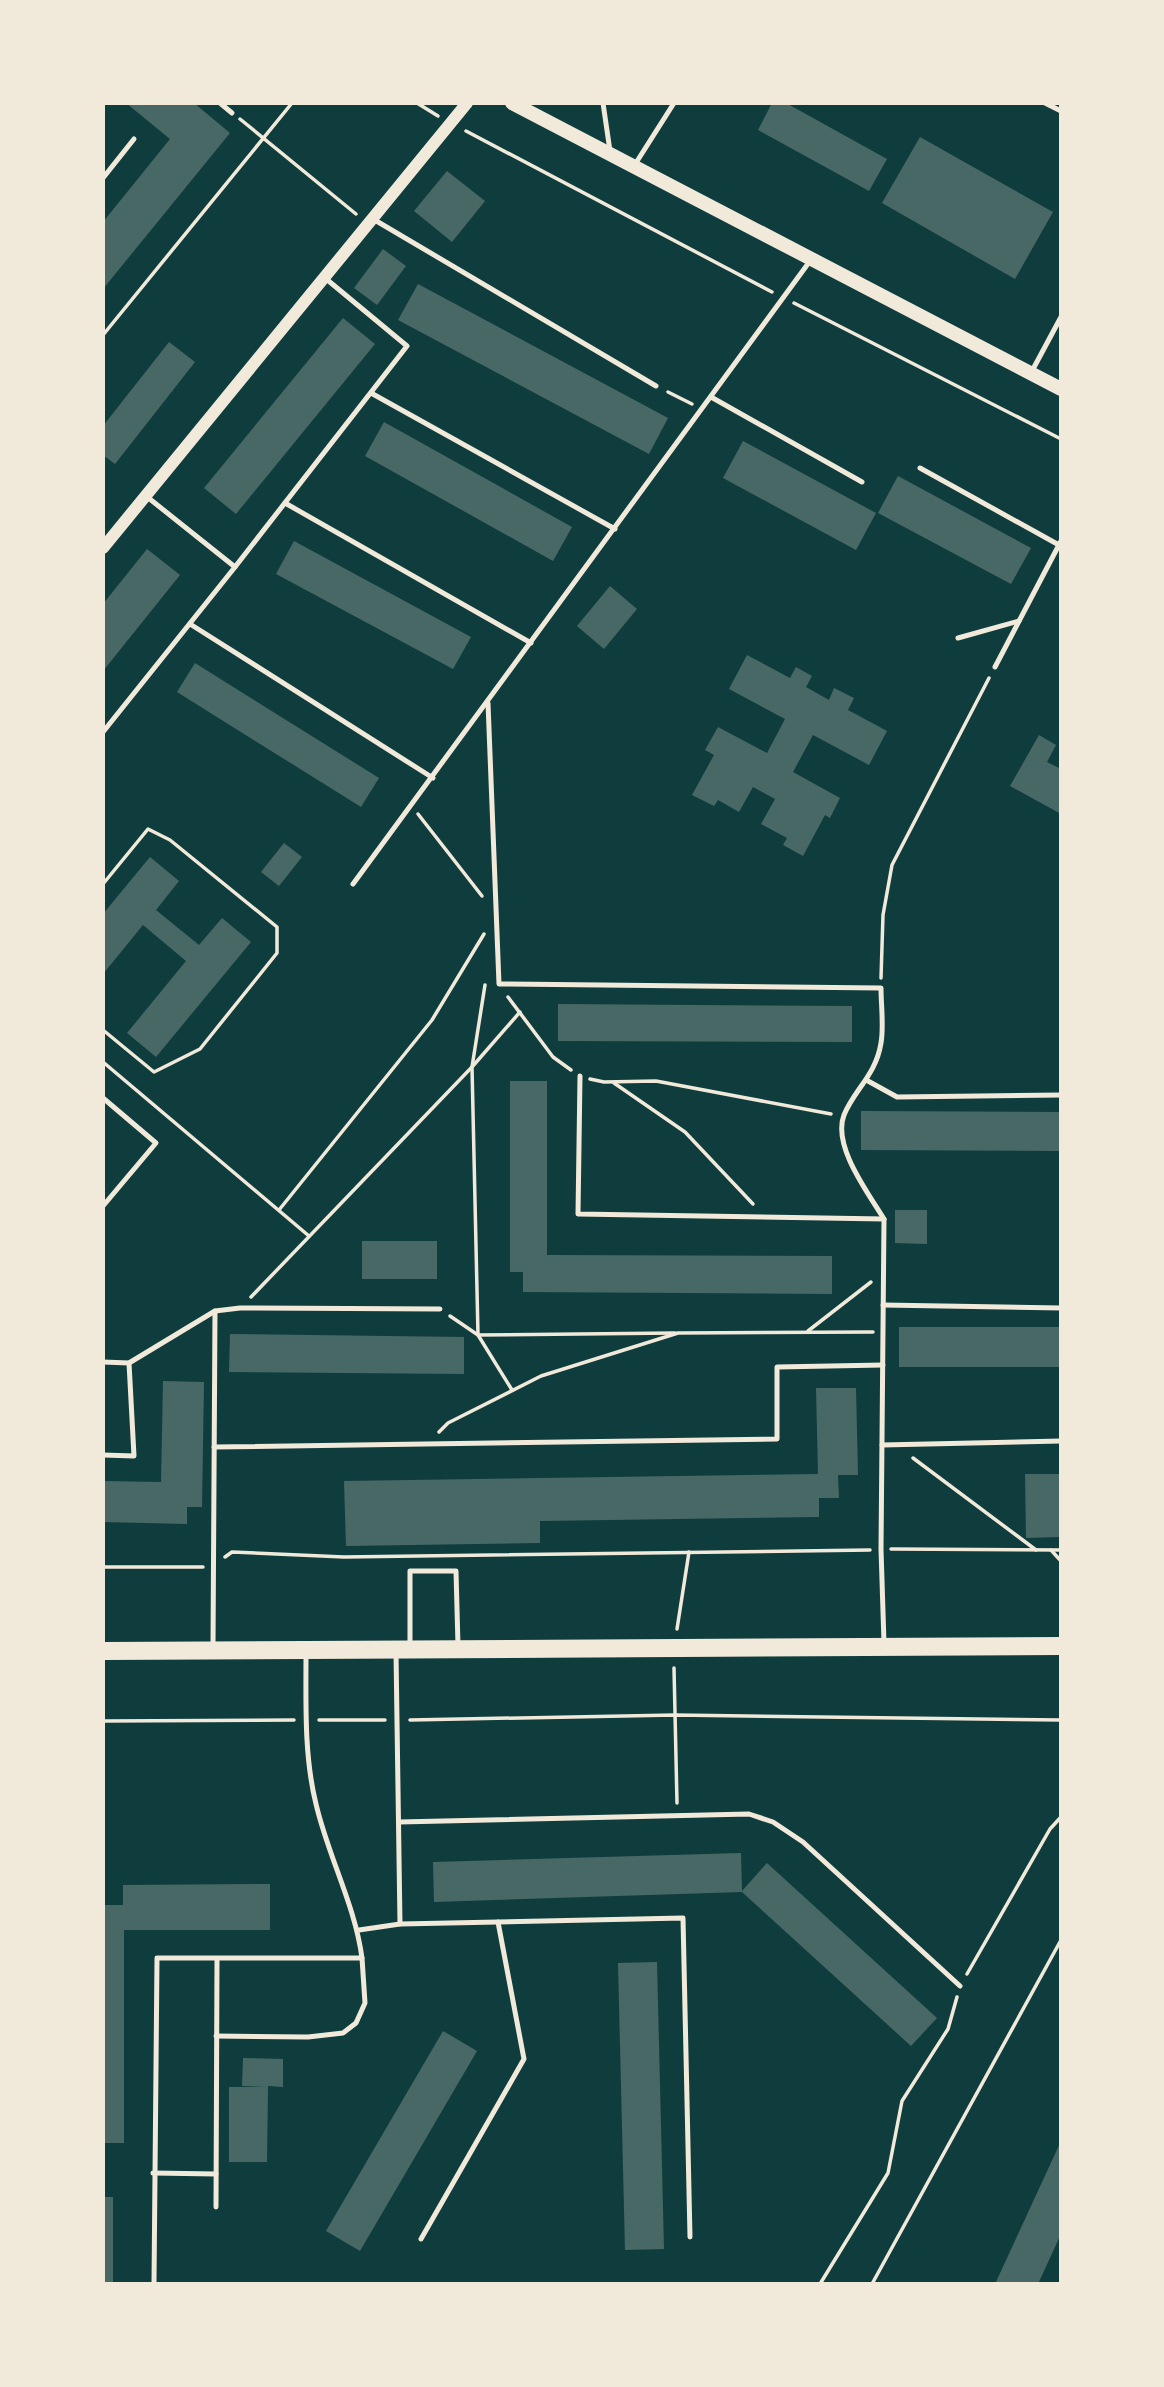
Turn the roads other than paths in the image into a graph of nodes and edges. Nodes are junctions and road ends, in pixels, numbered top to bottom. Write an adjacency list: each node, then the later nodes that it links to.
1 (220, 103): 8 (lane)
2 (467, 103): 13 (street)
3 (512, 103): 10 (main road)
4 (603, 103): 10 (lane)
5 (674, 103): 11 (lane)
6 (1045, 103): 7 (lane)
7 (1061, 111)
8 (232, 113)
9 (134, 139): 12 (lane)
10 (610, 154): 11 (main road)
11 (634, 166): 14 (main road)
12 (103, 178)
13 (371, 221): 15 (street); 18 (lane)
14 (812, 258): 17 (main road); 21 (lane)
15 (325, 278): 20 (lane); 24 (street)
16 (1061, 317): 17 (lane)
17 (1031, 373): 19 (main road)
18 (656, 386)
19 (1061, 389)
20 (371, 393): 25 (lane); 26 (lane)
21 (711, 397): 23 (lane); 26 (lane)
22 (920, 468): 28 (lane)
23 (862, 482)
24 (146, 496): 27 (street); 29 (lane)
25 (285, 503): 29 (lane); 33 (lane)
26 (615, 529): 33 (lane)
27 (106, 541)
28 (1060, 543): 30 (lane)
29 (235, 567): 31 (lane)
30 (1019, 621): 32 (lane); 34 (lane)
31 (190, 624): 36 (lane); 37 (lane)
32 (958, 638)
33 (531, 643): 35 (lane)
34 (995, 667)
35 (488, 703): 37 (lane); 40 (lane)
36 (103, 732)
37 (433, 778): 38 (lane)
38 (353, 884)
39 (580, 1076): 44 (lane)
40 (868, 1081): 41 (lane); 44 (lane)
41 (1061, 1095)
42 (103, 1098): 43 (lane)
43 (103, 1206)
44 (884, 1219): 45 (lane)
45 (883, 1305): 46 (lane); 51 (lane)
46 (1061, 1308)
47 (440, 1309): 48 (lane)
48 (215, 1311): 50 (lane); 54 (lane)
49 (103, 1362): 50 (lane)
50 (129, 1363): 55 (lane)
51 (883, 1366): 53 (lane); 54 (lane)
52 (1061, 1441): 53 (lane)
53 (882, 1445): 57 (lane)
54 (214, 1447): 62 (lane)
55 (103, 1455)
56 (1061, 1646): 57 (main road)
57 (884, 1647): 58 (main road)
58 (458, 1649): 60 (main road); 60 (lane)
59 (306, 1650): 60 (main road); 62 (main road); 66 (lane)
60 (403, 1650): 63 (lane)
61 (103, 1651): 62 (main road)
62 (213, 1651)
63 (399, 1822): 65 (lane); 69 (lane)
64 (498, 1922): 65 (lane); 74 (lane); 75 (lane)
65 (400, 1924): 66 (lane)
66 (359, 1930): 67 (lane)
67 (362, 1958): 68 (lane); 70 (lane)
68 (217, 1959): 70 (lane); 71 (lane)
69 (960, 1986)
70 (216, 2036): 72 (lane)
71 (153, 2173): 72 (lane); 76 (lane)
72 (216, 2174): 73 (lane)
73 (215, 2207)
74 (690, 2238)
75 (421, 2239)
76 (154, 2284)

